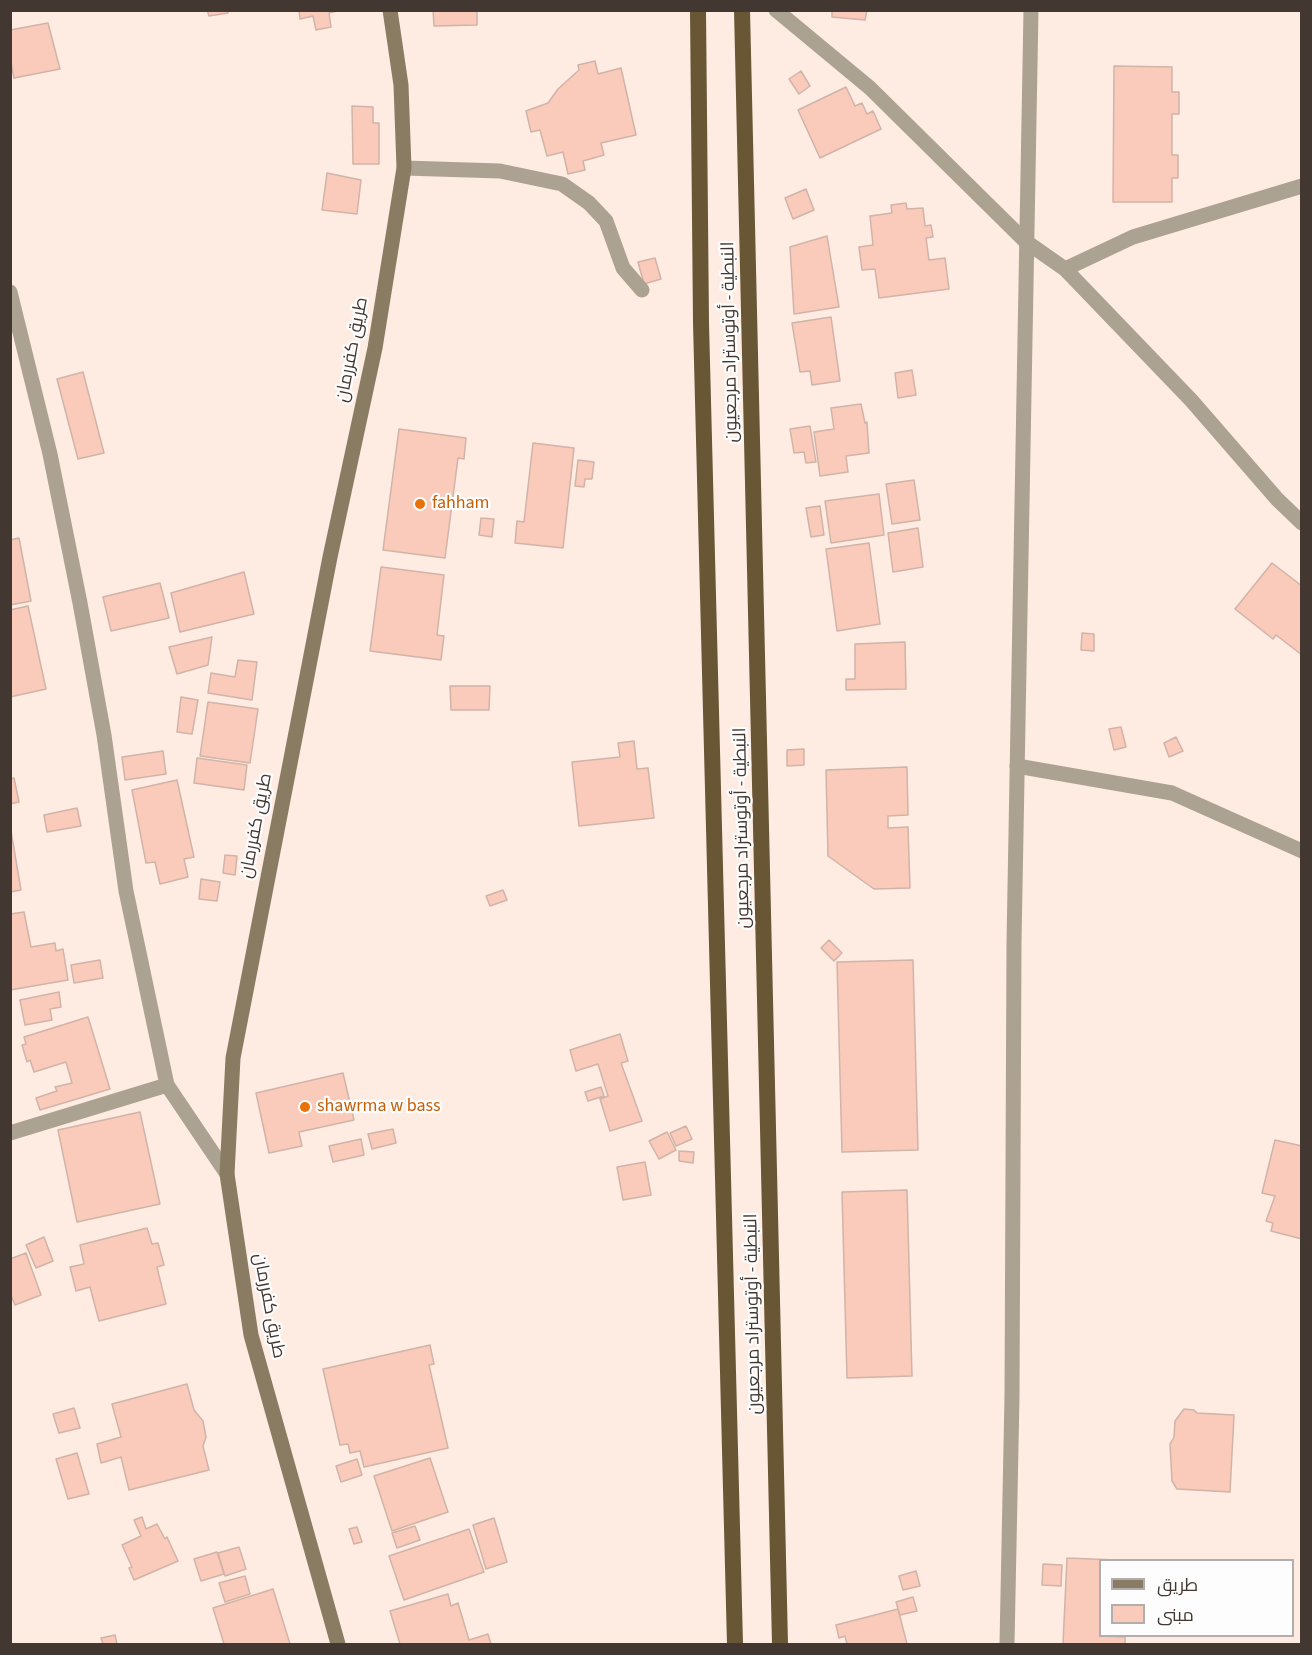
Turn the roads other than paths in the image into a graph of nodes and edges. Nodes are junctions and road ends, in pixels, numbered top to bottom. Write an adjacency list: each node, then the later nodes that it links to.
1 (390, 10): 6 (main road, طريق كفررمان)
2 (698, 10): 19 (highway, النبطية - أوتوستراد مرجعيون)
3 (742, 10): 20 (highway, النبطية - أوتوستراد مرجعيون)
4 (776, 10): 8 (street)
5 (1031, 10): 8 (street)
6 (404, 168): 10 (street); 17 (main road, طريق كفررمان)
7 (1302, 186): 9 (street)
8 (1025, 241): 9 (street); 13 (street)
9 (1065, 269): 12 (street)
10 (642, 290)
11 (10, 292): 15 (street)
12 (1302, 523)
13 (1017, 766): 14 (street); 21 (street)
14 (1302, 851)
15 (167, 1084): 16 (street); 17 (street)
16 (10, 1133)
17 (227, 1174): 18 (main road, طريق كفررمان)
18 (338, 1644)
19 (735, 1644)
20 (780, 1644)
21 (1007, 1644)

